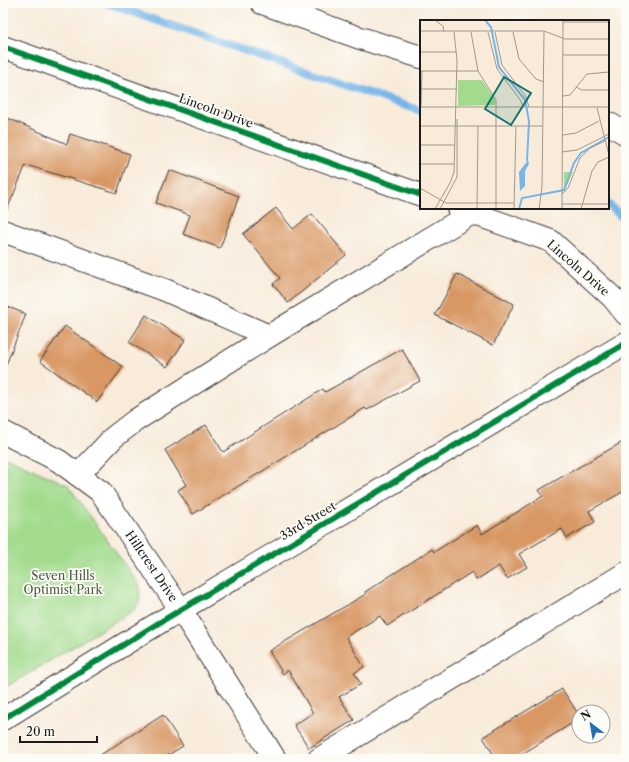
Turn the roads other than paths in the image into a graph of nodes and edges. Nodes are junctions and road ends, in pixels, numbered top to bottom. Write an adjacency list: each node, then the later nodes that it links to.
1 (262, 3): 3 (street)
2 (3, 47): 6 (street, Lincoln Drive)
3 (420, 57)
4 (609, 124): 5 (street)
5 (626, 134)
6 (420, 195)
7 (464, 211): 9 (street, Lincoln Drive); 10 (street)
8 (3, 230): 10 (street)
9 (626, 314)
10 (269, 336): 13 (street)
11 (626, 343): 15 (street, 33rd Street)
12 (3, 432): 13 (street, Hillcrest Drive)
13 (78, 475): 15 (street, Hillcrest Drive)
14 (626, 574): 18 (street)
15 (181, 610): 16 (street, 33rd Street); 17 (street, Hillcrest Drive)
16 (3, 719)
17 (275, 759)
18 (319, 759)

